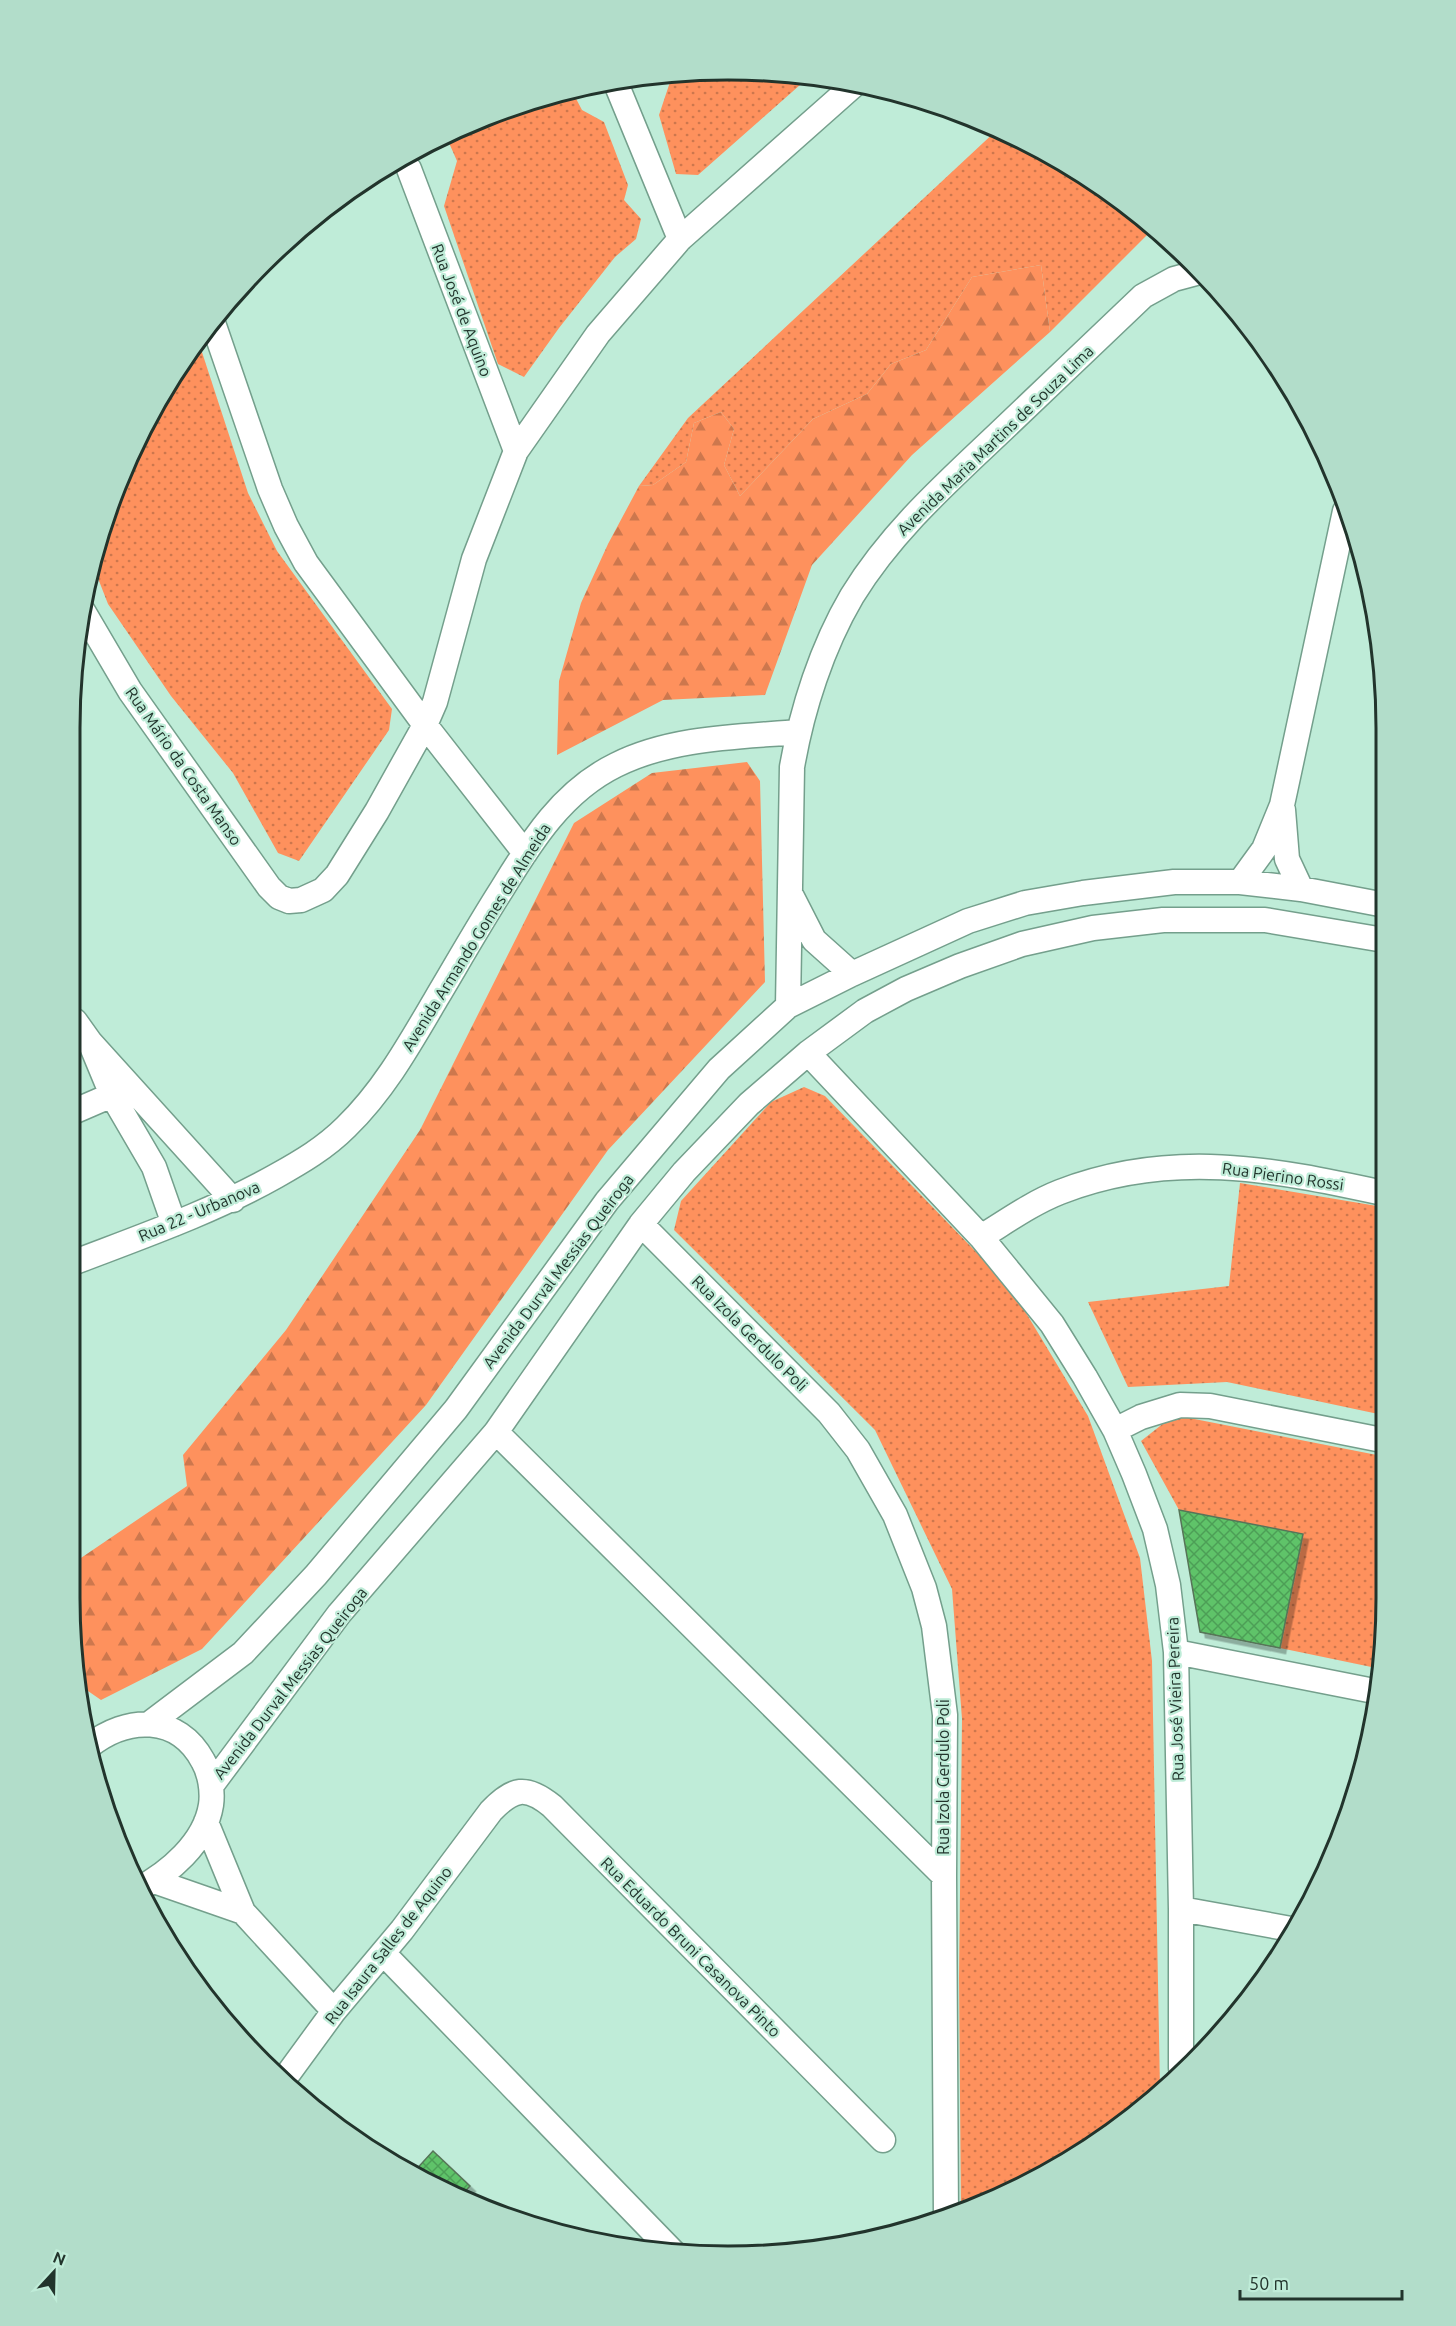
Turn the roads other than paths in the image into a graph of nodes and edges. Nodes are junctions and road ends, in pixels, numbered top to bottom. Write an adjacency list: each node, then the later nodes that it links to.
1 (618, 89): 4 (street)
2 (847, 91): 4 (street)
3 (409, 169): 7 (street, Rua José de Aquino)
4 (680, 239): 7 (street)
5 (1192, 274): 11 (street, Avenida Maria Martins de Souza Lima)
6 (216, 331): 10 (street)
7 (516, 451): 10 (street)
8 (1343, 522): 12 (street)
9 (89, 621): 10 (street, Rua Mário da Costa Manso)
10 (425, 726): 13 (street)
11 (798, 732): 13 (street, Avenida Armando Gomes de Almeida); 16 (street, Avenida Maria Martins de Souza Lima)
12 (1282, 805): 14 (street); 15 (street)
13 (525, 853): 25 (street, Avenida Armando Gomes de Almeida)
14 (1240, 882): 15 (street, Avenida Durval Messias Queiroga); 19 (street, Avenida Durval Messias Queiroga)
15 (1301, 889): 17 (street, Avenida Durval Messias Queiroga)
16 (789, 893): 19 (street, Avenida Maria Martins de Souza Lima); 20 (street, Avenida Maria Martins de Souza Lima)
17 (1376, 903)
18 (1376, 939): 22 (street, Avenida Durval Messias Queiroga)
19 (852, 974): 20 (street, Avenida Durval Messias Queiroga)
20 (788, 1006): 37 (street, Avenida Durval Messias Queiroga)
21 (80, 1028): 23 (street)
22 (808, 1053): 29 (street, Avenida Durval Messias Queiroga); 30 (street, Rua José Vieira Pereira)
23 (121, 1090): 24 (street); 27 (street); 28 (street)
24 (80, 1109)
25 (346, 1128): 27 (street, Rua 22 - Urbanova)
26 (1376, 1191): 30 (street, Rua Pierino Rossi)
27 (233, 1200): 28 (street, Rua 22 - Urbanova)
28 (174, 1224): 31 (street, Rua 22 - Urbanova)
29 (641, 1224): 33 (street, Avenida Durval Messias Queiroga); 42 (street, Rua Izola Gerdulo Poli)
30 (981, 1237): 32 (street, Rua José Vieira Pereira)
31 (80, 1260)
32 (1115, 1430): 34 (street); 35 (street, Rua José Vieira Pereira)
33 (496, 1432): 39 (street, Avenida Durval Messias Queiroga); 42 (street)
34 (1376, 1439)
35 (1176, 1652): 36 (street); 45 (street, Rua José Vieira Pereira)
36 (1370, 1690)
37 (149, 1724): 38 (street); 39 (street)
38 (95, 1738)
39 (211, 1786): 41 (street)
40 (491, 1811): 48 (street, Rua Isaura Salles de Aquino); 52 (street, Rua Eduardo Bruni Casanova Pinto)
41 (206, 1822): 43 (street); 46 (street)
42 (944, 1876): 53 (street, Rua Izola Gerdulo Poli)
43 (145, 1885)
44 (146, 1885): 46 (street)
45 (1181, 1909): 47 (street); 50 (street, Rua José Vieira Pereira)
46 (243, 1912): 49 (street)
47 (1286, 1928)
48 (383, 1953): 49 (street, Rua Isaura Salles de Aquino); 54 (street)
49 (334, 2011): 51 (street, Rua Isaura Salles de Aquino)
50 (1182, 2062)
51 (288, 2074)
52 (883, 2140)
53 (946, 2208)
54 (664, 2243)

